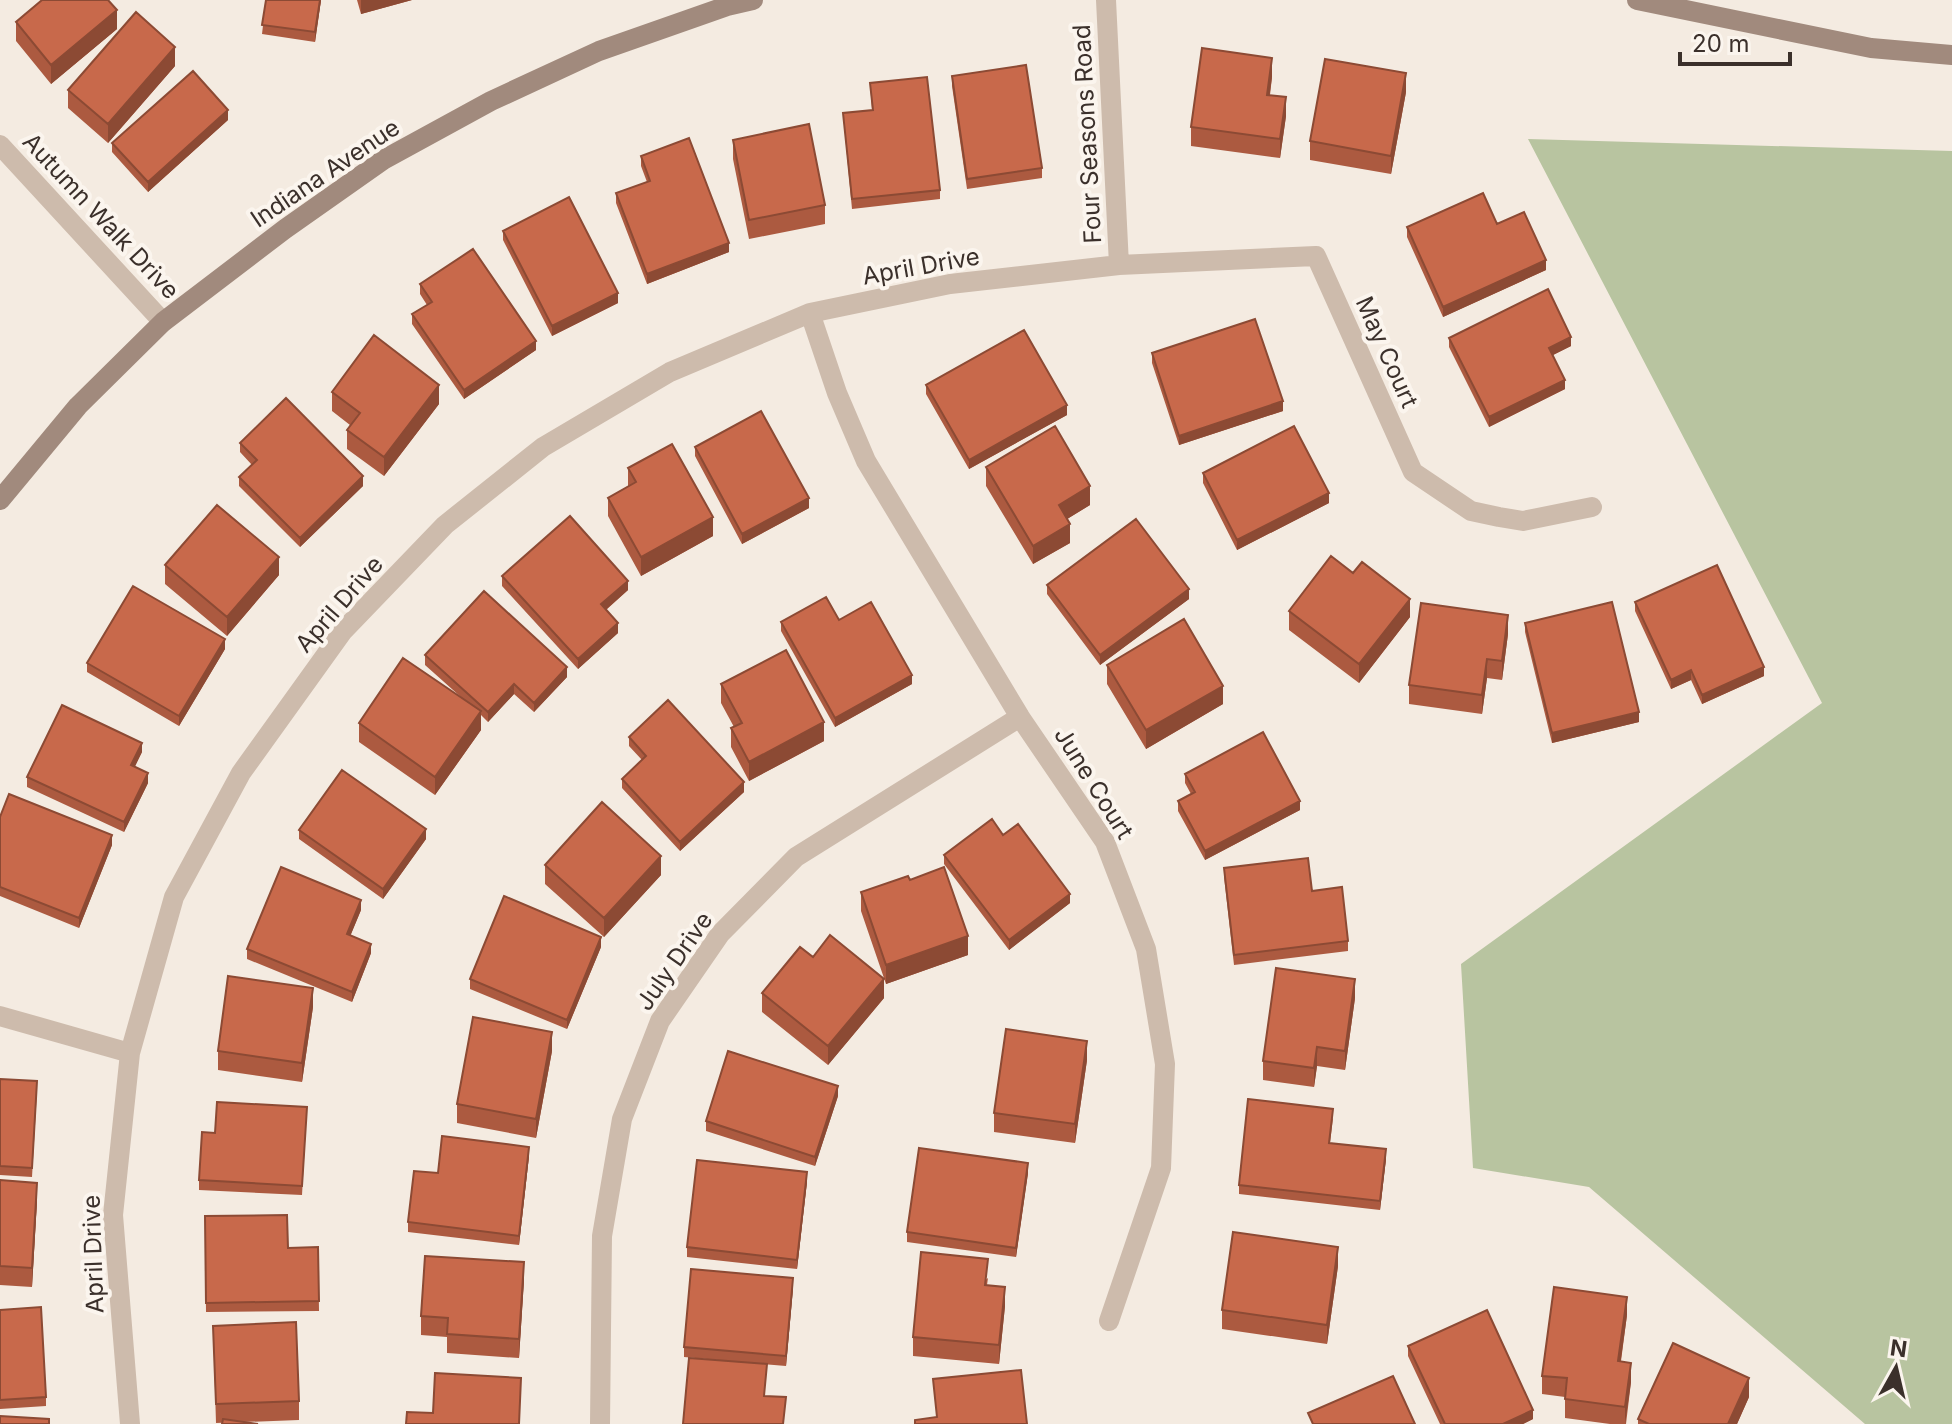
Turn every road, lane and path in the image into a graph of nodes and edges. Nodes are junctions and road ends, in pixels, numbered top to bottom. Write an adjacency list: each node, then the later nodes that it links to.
1 (753, 0): 8 (street, Indiana Avenue)
2 (1106, 0): 6 (street, Four Seasons Road)
3 (1641, 0): 4 (street)
4 (1952, 55)
5 (0, 145): 8 (street, Autumn Walk Drive)
6 (1119, 265): 7 (street, April Drive); 10 (street, May Court)
7 (810, 313): 11 (street, June Court); 13 (street, April Drive)
8 (163, 322): 9 (street, Indiana Avenue)
9 (0, 500)
10 (1592, 507)
11 (1020, 717): 14 (street, June Court); 16 (street, July Drive)
12 (0, 1016): 13 (street)
13 (130, 1053): 15 (street, April Drive)
14 (1109, 1321)
15 (130, 1424)
16 (600, 1424)

